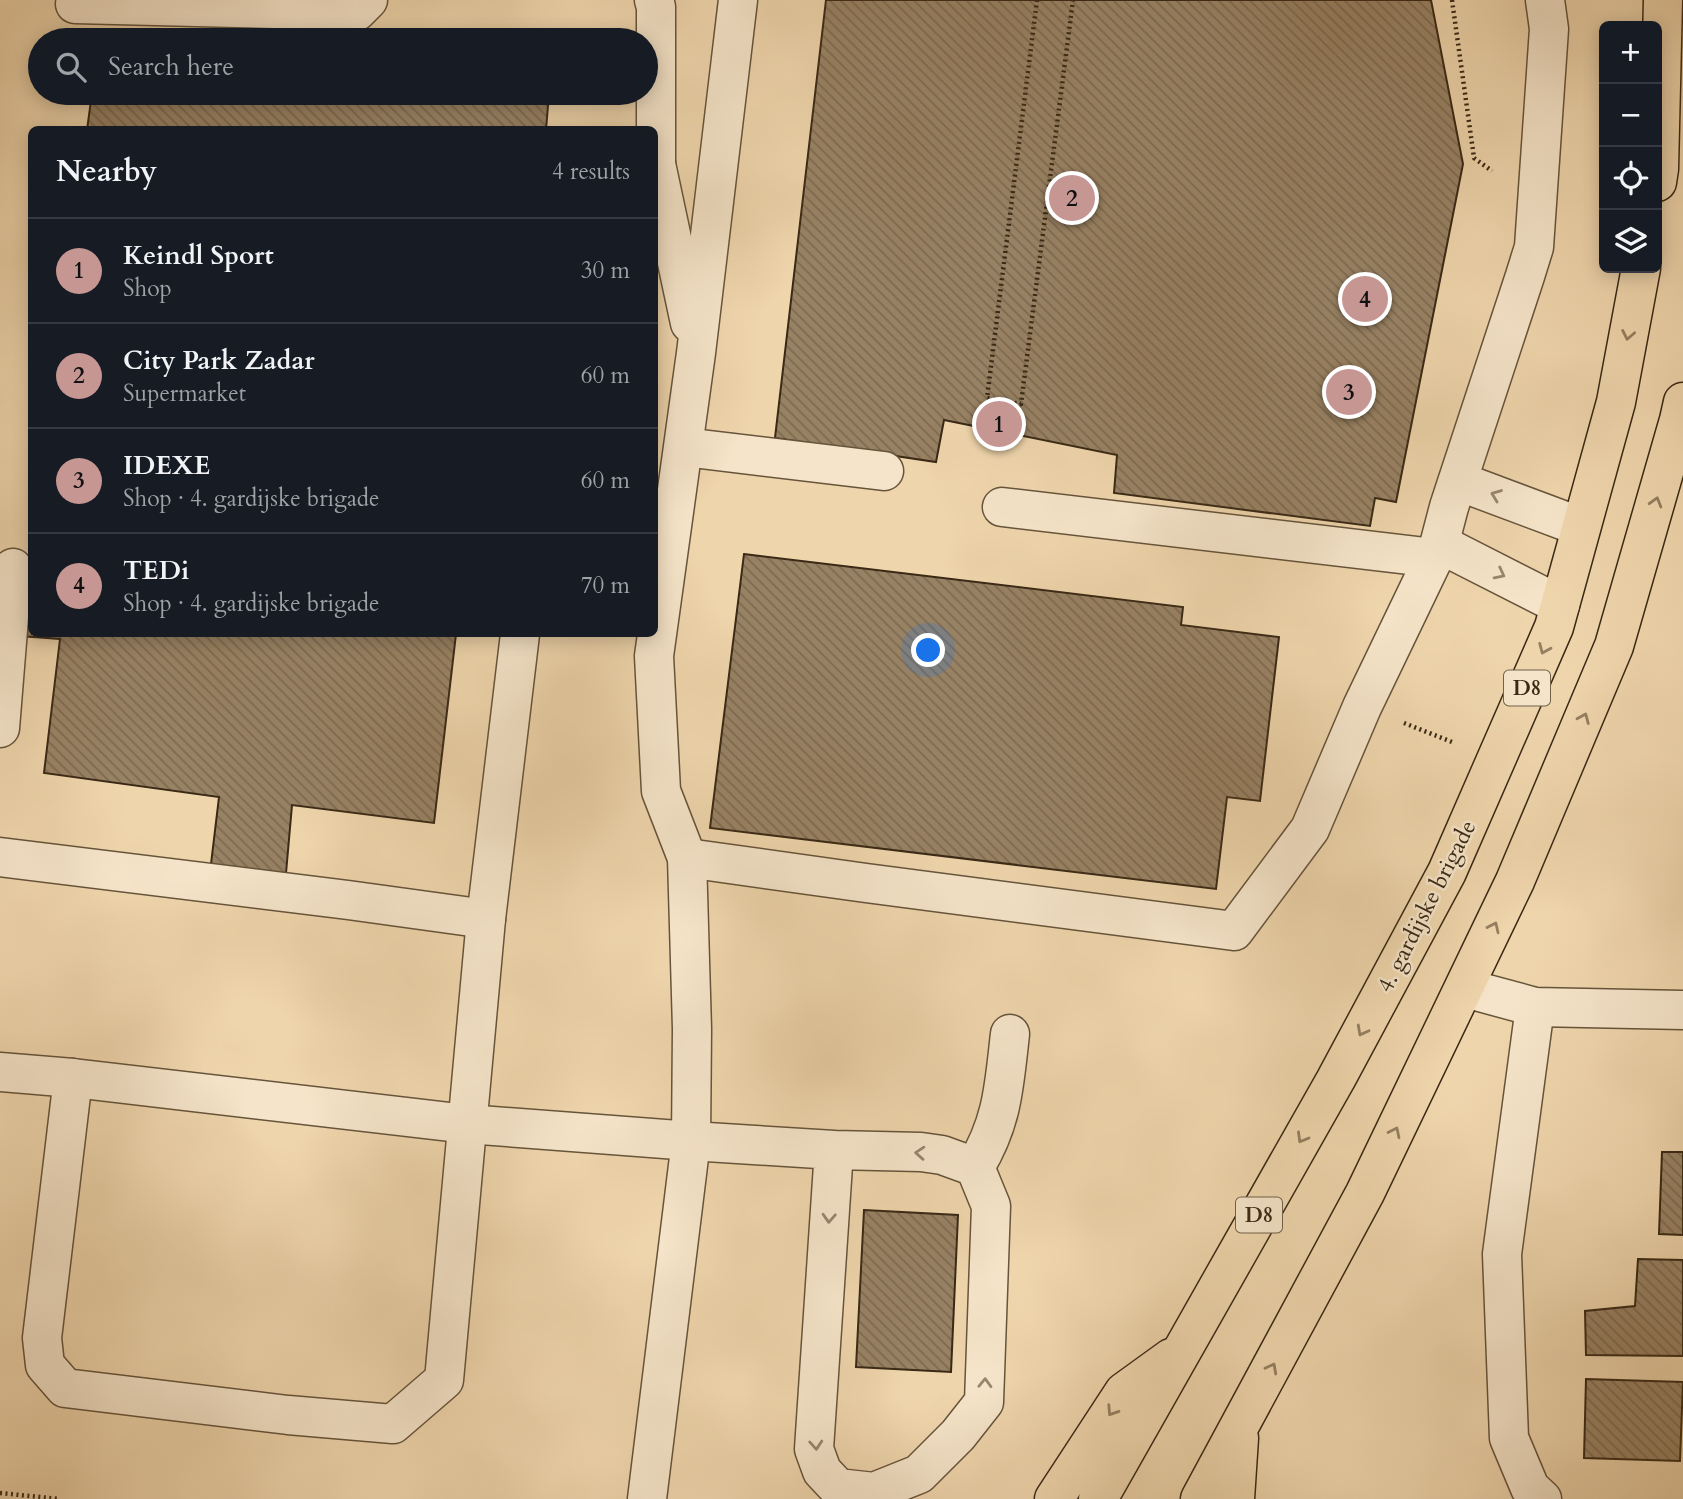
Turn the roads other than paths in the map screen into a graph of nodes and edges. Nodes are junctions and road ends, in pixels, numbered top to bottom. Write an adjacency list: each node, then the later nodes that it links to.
1 (368, 0): 6 (street)
2 (654, 0): 7 (street)
3 (738, 0): 13 (street)
4 (1545, 0): 17 (street)
5 (1662, 0): 10 (main road)
6 (75, 4)
7 (656, 28)
8 (655, 105): 9 (street)
9 (655, 126)
10 (1659, 147)
11 (658, 179): 13 (street)
12 (1640, 273): 19 (main road, 4. gardijske brigade / D8, one-way to 19)
13 (696, 353): 15 (street)
14 (1683, 402): 30 (main road, one-way to 14)
15 (684, 447): 16 (street); 23 (street)
16 (884, 471)
17 (1458, 481): 19 (street, one-way to 17); 20 (street)
18 (1002, 507): 20 (street)
19 (1581, 527): 22 (main road, 4. gardijske brigade / D8)
20 (1437, 551): 22 (street, one-way to 22); 28 (street)
21 (13, 568): 26 (street)
22 (1560, 605): 40 (main road, 4. gardijske brigade / D8, one-way to 40)
23 (658, 628)
24 (520, 637): 29 (street)
25 (657, 637): 28 (street)
26 (0, 728)
27 (0, 857): 29 (street)
28 (687, 858): 37 (street)
29 (486, 919): 36 (street)
30 (1465, 988): 31 (street); 41 (main road, one-way to 30)
31 (1535, 1007): 32 (street); 47 (street)
32 (1683, 1010)
33 (1010, 1034): 39 (street)
34 (0, 1072): 35 (street)
35 (73, 1078): 36 (street); 36 (street)
36 (467, 1124): 37 (street)
37 (691, 1141): 38 (street); 42 (street)
38 (834, 1150): 39 (street, one-way to 38); 39 (street, one-way to 39)
39 (975, 1167)
40 (1181, 1351): 43 (main road, D8, one-way to 43); 44 (main road, 4. gardijske brigade / D8)
41 (1240, 1428): 45 (main road); 46 (main road)
42 (647, 1499)
43 (1054, 1499)
44 (1098, 1499)
45 (1200, 1499)
46 (1235, 1499)
47 (1542, 1499)

